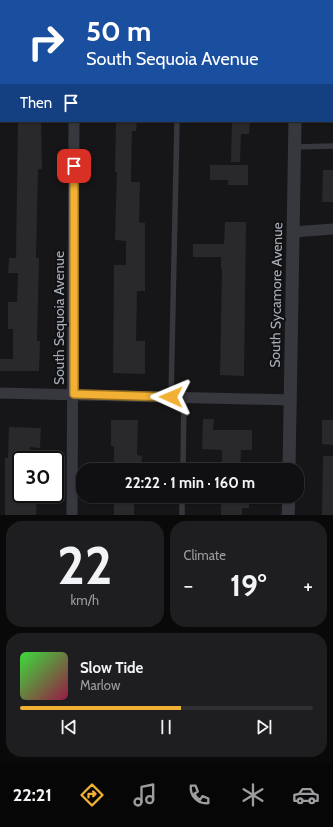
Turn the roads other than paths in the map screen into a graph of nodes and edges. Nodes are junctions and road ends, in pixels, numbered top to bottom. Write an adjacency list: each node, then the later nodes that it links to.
1 (316, 0): 2 (street)
2 (333, 0)
3 (74, 122): 11 (street, South Sequoia Avenue)
4 (177, 122): 12 (lane)
5 (295, 122): 7 (street, South Sycamore Avenue)
6 (333, 146): 7 (lane)
7 (294, 147): 9 (street, South Sycamore Avenue)
8 (333, 229): 9 (street)
9 (293, 232): 14 (street, South Sycamore Avenue)
10 (0, 393): 11 (street)
11 (74, 394): 12 (street); 19 (street, South Sequoia Avenue)
12 (171, 397): 13 (street)
13 (184, 397): 14 (street); 15 (lane)
14 (291, 400): 16 (street, South Sycamore Avenue)
15 (183, 463)
16 (289, 463)
17 (182, 503): 20 (lane)
18 (289, 503): 21 (street)
19 (72, 515)
20 (182, 515)
21 (288, 515)

